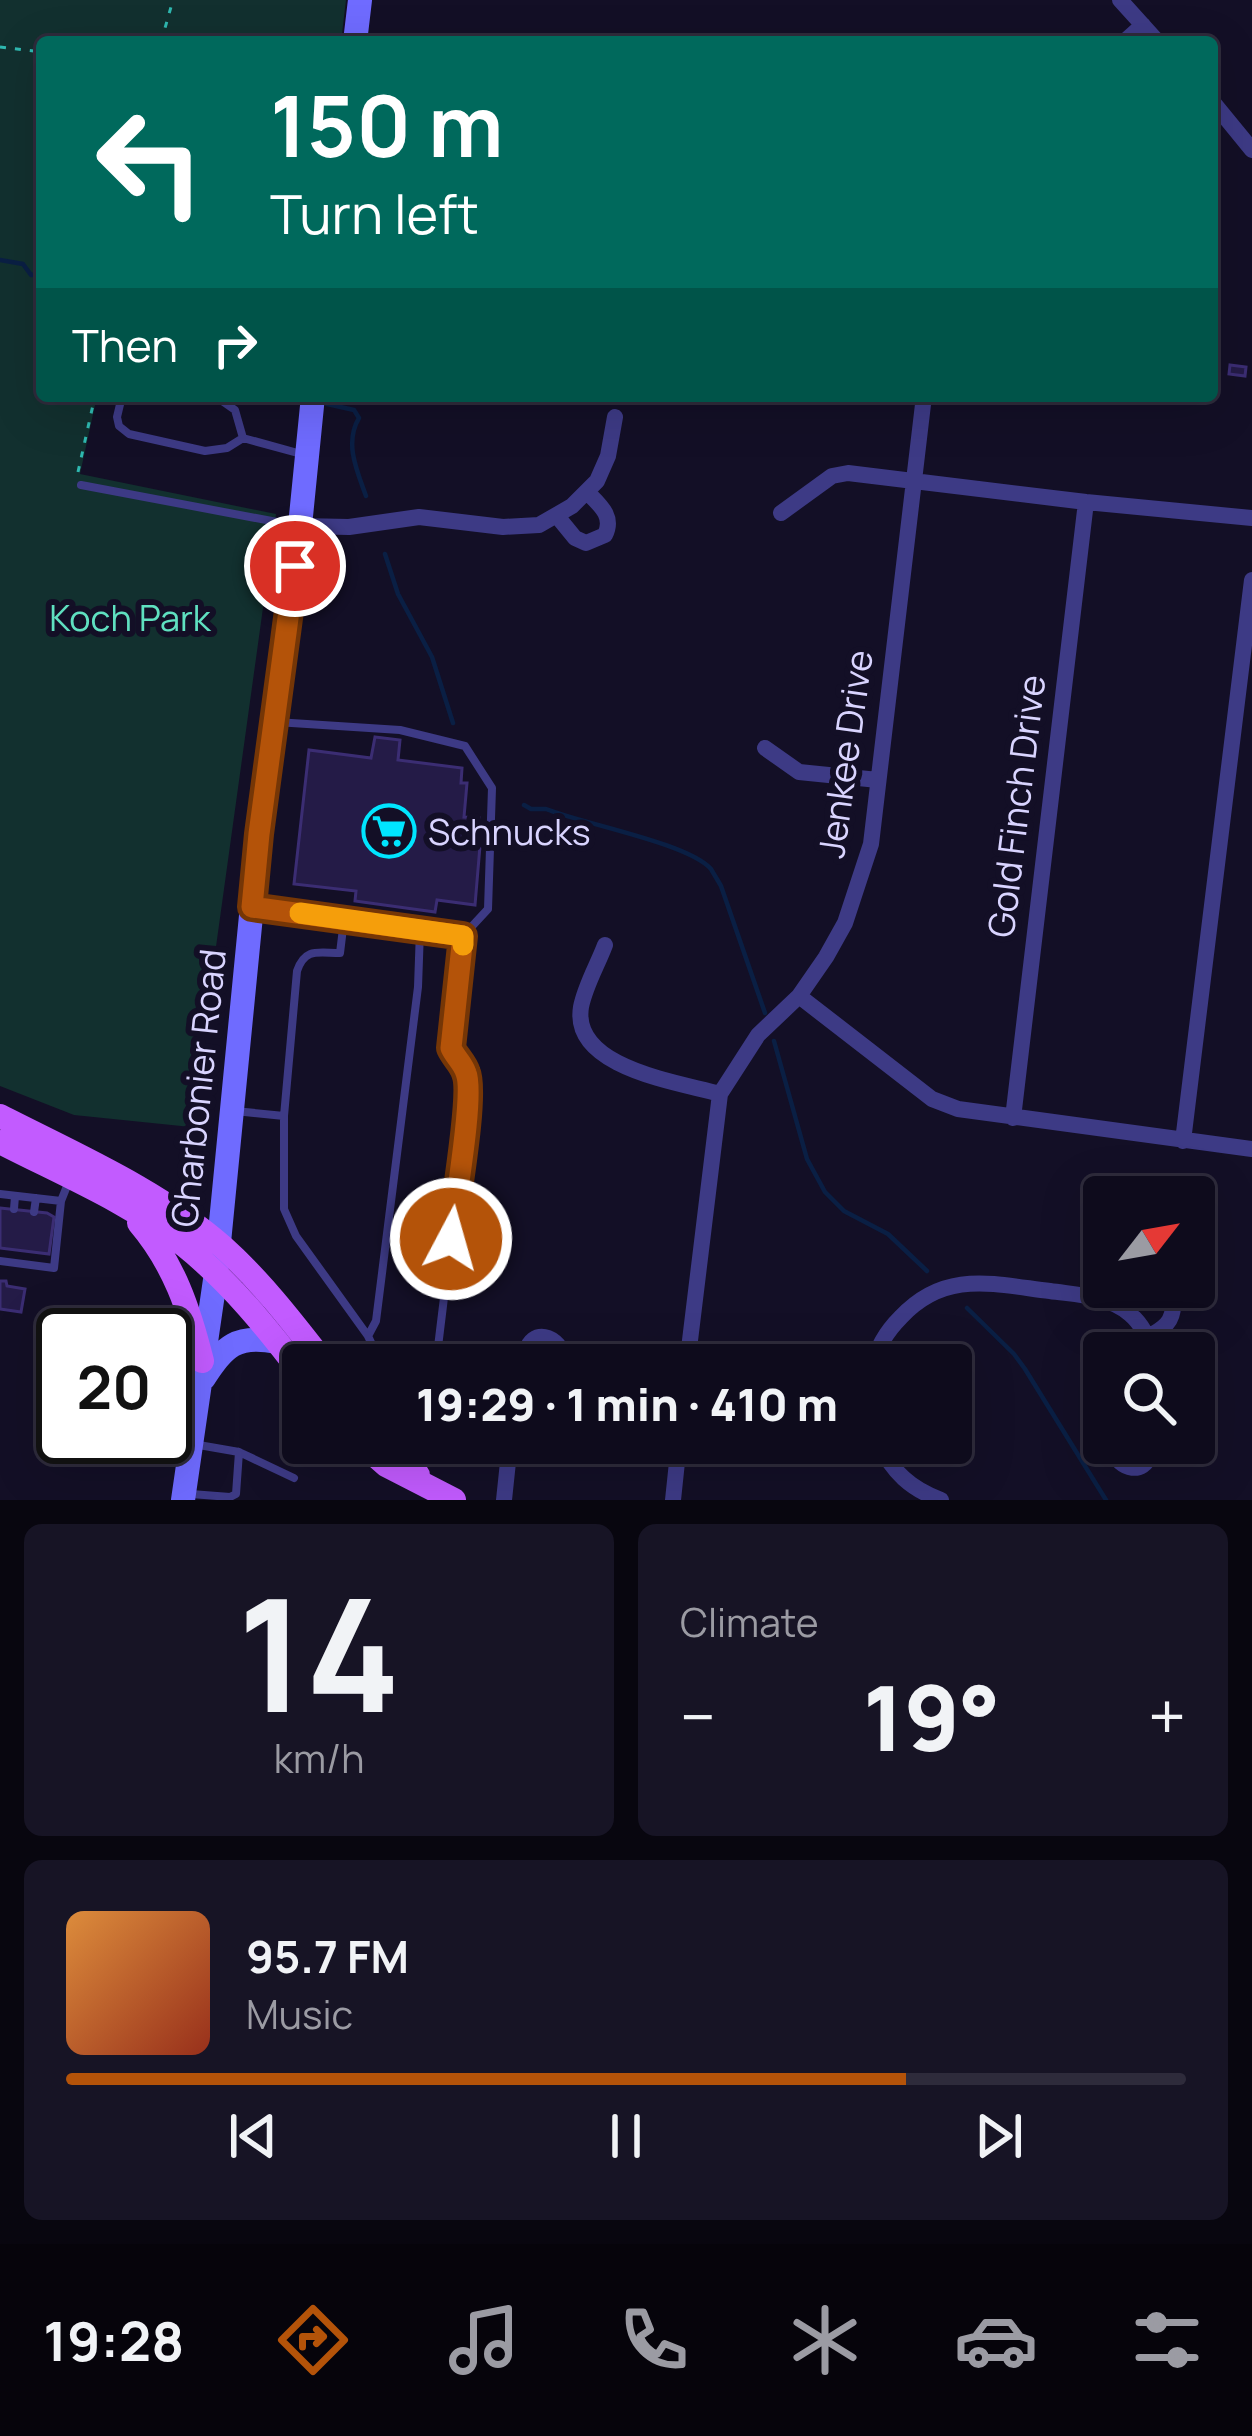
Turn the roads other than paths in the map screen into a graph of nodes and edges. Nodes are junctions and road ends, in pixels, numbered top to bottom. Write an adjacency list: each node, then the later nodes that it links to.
1 (360, 0): 4 (main road)
2 (1120, 0): 3 (street)
3 (1143, 25): 5 (street); 6 (street)
4 (356, 36)
5 (1131, 36)
6 (1153, 36)
7 (1218, 108): 8 (street)
8 (1252, 150)
9 (121, 402): 14 (lane)
10 (224, 402): 14 (lane)
11 (313, 402): 15 (main road, Charbonier Road)
12 (923, 402): 16 (street, Jenkee Drive)
13 (615, 417): 18 (street)
14 (243, 438): 15 (lane)
15 (307, 455): 23 (main road, Charbonier Road)
16 (913, 480): 19 (street); 20 (street); 27 (street, Jenkee Drive)
17 (81, 485): 23 (lane)
18 (588, 493): 21 (street); 21 (street)
19 (1086, 502): 22 (street); 38 (street, Gold Finch Drive)
20 (781, 513)
21 (557, 517): 23 (street)
22 (1252, 518)
23 (300, 526): 25 (main road, Charbonier Road)
24 (1252, 580): 39 (street)
25 (274, 722): 28 (main road, Charbonier Road); 31 (lane)
26 (765, 748): 27 (street)
27 (878, 780): 33 (street, Jenkee Drive)
28 (252, 907): 29 (lane); 35 (main road, Charbonier Road)
29 (344, 920): 30 (lane); 37 (lane)
30 (420, 930): 31 (lane); 58 (lane)
31 (463, 936): 62 (lane)
32 (605, 945): 34 (street)
33 (799, 996): 34 (street, Jenkee Drive); 38 (street)
34 (720, 1094): 65 (street, Jenkee Drive)
35 (233, 1111): 37 (lane); 49 (main road, Charbonier Road)
36 (0, 1116): 49 (main road)
37 (284, 1116): 58 (lane)
38 (1013, 1118): 39 (street)
39 (1183, 1141): 41 (street)
40 (0, 1142): 42 (main road)
41 (1252, 1149)
42 (65, 1190): 45 (lane); 46 (main road); 53 (lane)
43 (0, 1194): 44 (lane)
44 (15, 1196): 45 (lane); 47 (lane)
45 (36, 1198): 48 (lane)
46 (126, 1207): 54 (main road); 68 (main road)
47 (14, 1209)
48 (34, 1212)
49 (219, 1244): 54 (main road, Charbonier Road); 60 (main road)
50 (9, 1249): 52 (lane)
51 (29, 1251): 53 (lane)
52 (4, 1262): 53 (lane)
53 (28, 1265)
54 (216, 1273): 59 (main road); 68 (main road, Charbonier Road)
55 (1126, 1311): 56 (street); 57 (street); 66 (street)
56 (1142, 1332)
57 (1163, 1332)
58 (368, 1336): 61 (lane)
59 (277, 1342): 67 (main road); 68 (main road)
60 (310, 1344)
61 (372, 1344)
62 (439, 1344)
63 (529, 1344): 64 (street)
64 (557, 1344)
65 (690, 1344)
66 (881, 1344)
67 (282, 1348)
68 (201, 1373): 69 (main road, Charbonier Road)
69 (192, 1431)
70 (192, 1444): 71 (lane)
71 (239, 1452): 78 (lane); 80 (lane)
72 (187, 1464): 80 (main road, Charbonier Road)
73 (385, 1464): 79 (main road)
74 (403, 1464): 79 (main road)
75 (508, 1464): 82 (street)
76 (677, 1464): 83 (street)
77 (892, 1464): 84 (street)
78 (294, 1478)
79 (418, 1491): 81 (main road)
80 (183, 1496)
81 (454, 1500)
82 (503, 1500)
83 (673, 1500)
84 (941, 1500)

